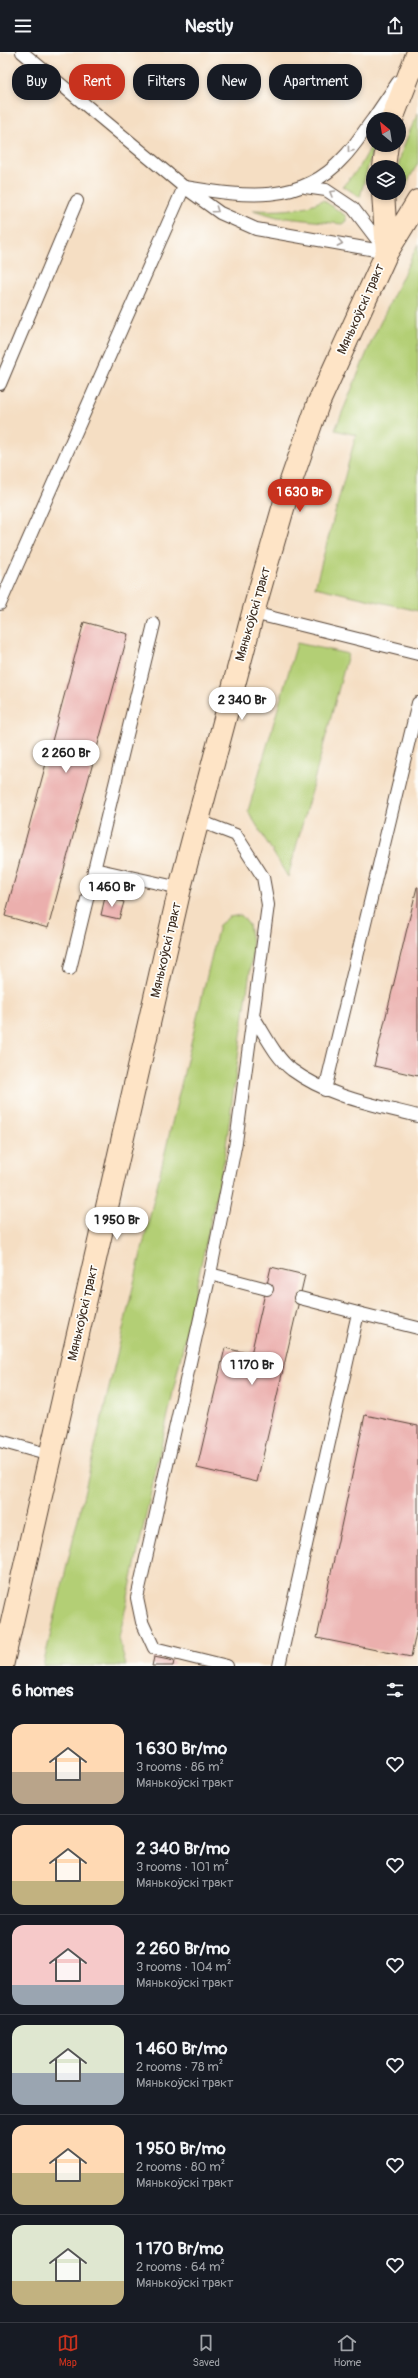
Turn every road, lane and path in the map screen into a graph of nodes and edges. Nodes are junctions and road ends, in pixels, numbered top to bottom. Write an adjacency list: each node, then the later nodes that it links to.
1 (22, 52): 6 (lane)
2 (416, 56): 3 (lane); 4 (street)
3 (378, 112)
4 (395, 112)
5 (366, 128): 7 (lane, one-way to 7)
6 (184, 187): 7 (lane); 11 (lane, one-way to 11); 13 (lane)
7 (305, 187): 11 (lane, one-way to 7)
8 (383, 200): 11 (street, Мянькоўскі тракт)
9 (76, 201): 12 (lane)
10 (418, 201): 11 (street, Мянькоўскі тракт)
11 (387, 252): 14 (street, Мянькоўскі тракт)
12 (0, 384)
13 (0, 604)
14 (253, 613): 16 (lane); 18 (street, Мянькоўскі тракт)
15 (154, 624): 19 (lane)
16 (418, 654)
17 (418, 703): 23 (lane)
18 (197, 820): 20 (street, Мянькоўскі тракт); 22 (lane)
19 (94, 869): 20 (lane); 21 (lane)
20 (180, 888): 31 (street, Мянькоўскі тракт)
21 (70, 969)
22 (253, 1016): 23 (lane); 25 (lane)
23 (325, 1090): 24 (lane)
24 (418, 1116)
25 (210, 1274): 26 (lane); 33 (lane)
26 (267, 1289)
27 (300, 1298): 28 (lane)
28 (358, 1313): 29 (lane); 34 (lane)
29 (418, 1328)
30 (0, 1441): 31 (lane)
31 (50, 1455): 32 (street, Мянькоўскі тракт)
32 (2, 1666)
33 (227, 1666)
34 (279, 1666)

